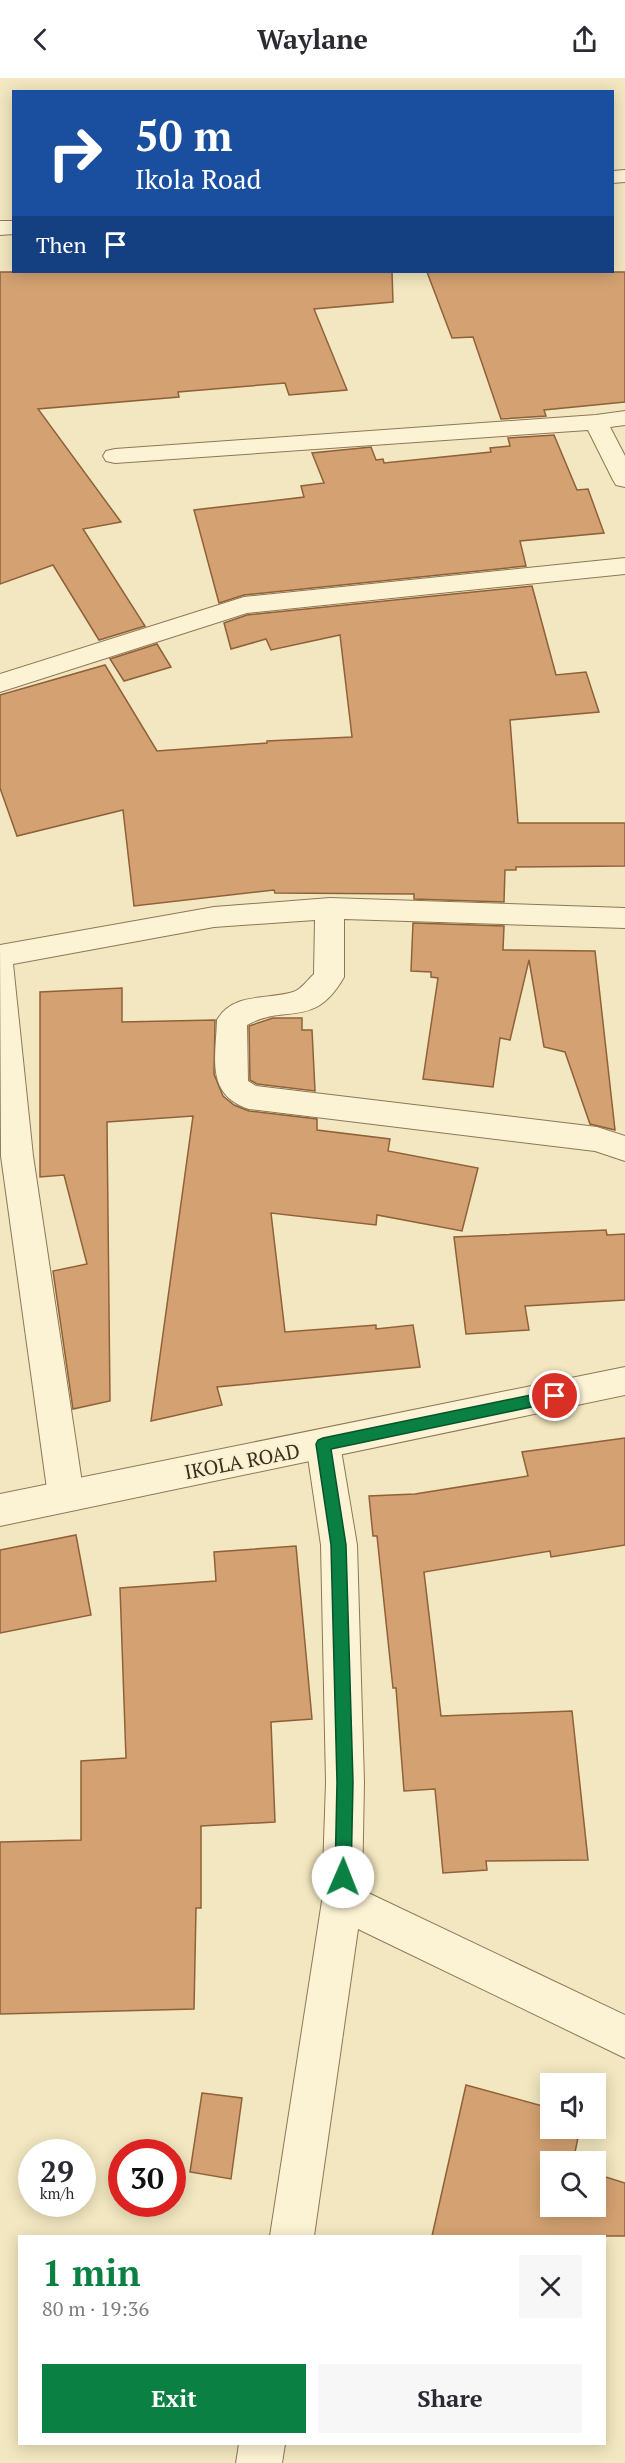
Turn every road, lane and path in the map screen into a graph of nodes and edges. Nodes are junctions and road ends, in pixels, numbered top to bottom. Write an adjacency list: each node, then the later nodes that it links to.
1 (625, 418): 2 (street)
2 (596, 422): 3 (street); 4 (street)
3 (115, 456)
4 (625, 480)
5 (625, 566): 6 (street)
6 (0, 683)
7 (330, 908): 8 (street); 9 (street); 12 (street)
8 (625, 918)
9 (0, 956)
10 (0, 968): 11 (street)
11 (2, 1008): 15 (street)
12 (625, 1149)
13 (625, 1381): 14 (street, IKOLA ROAD)
14 (323, 1444): 15 (street, IKOLA ROAD); 17 (street)
15 (66, 1496): 16 (street, IKOLA ROAD)
16 (0, 1510)
17 (342, 1901): 18 (street); 19 (street)
18 (625, 2037)
19 (292, 2235)
20 (262, 2445): 21 (street)
21 (259, 2463)

